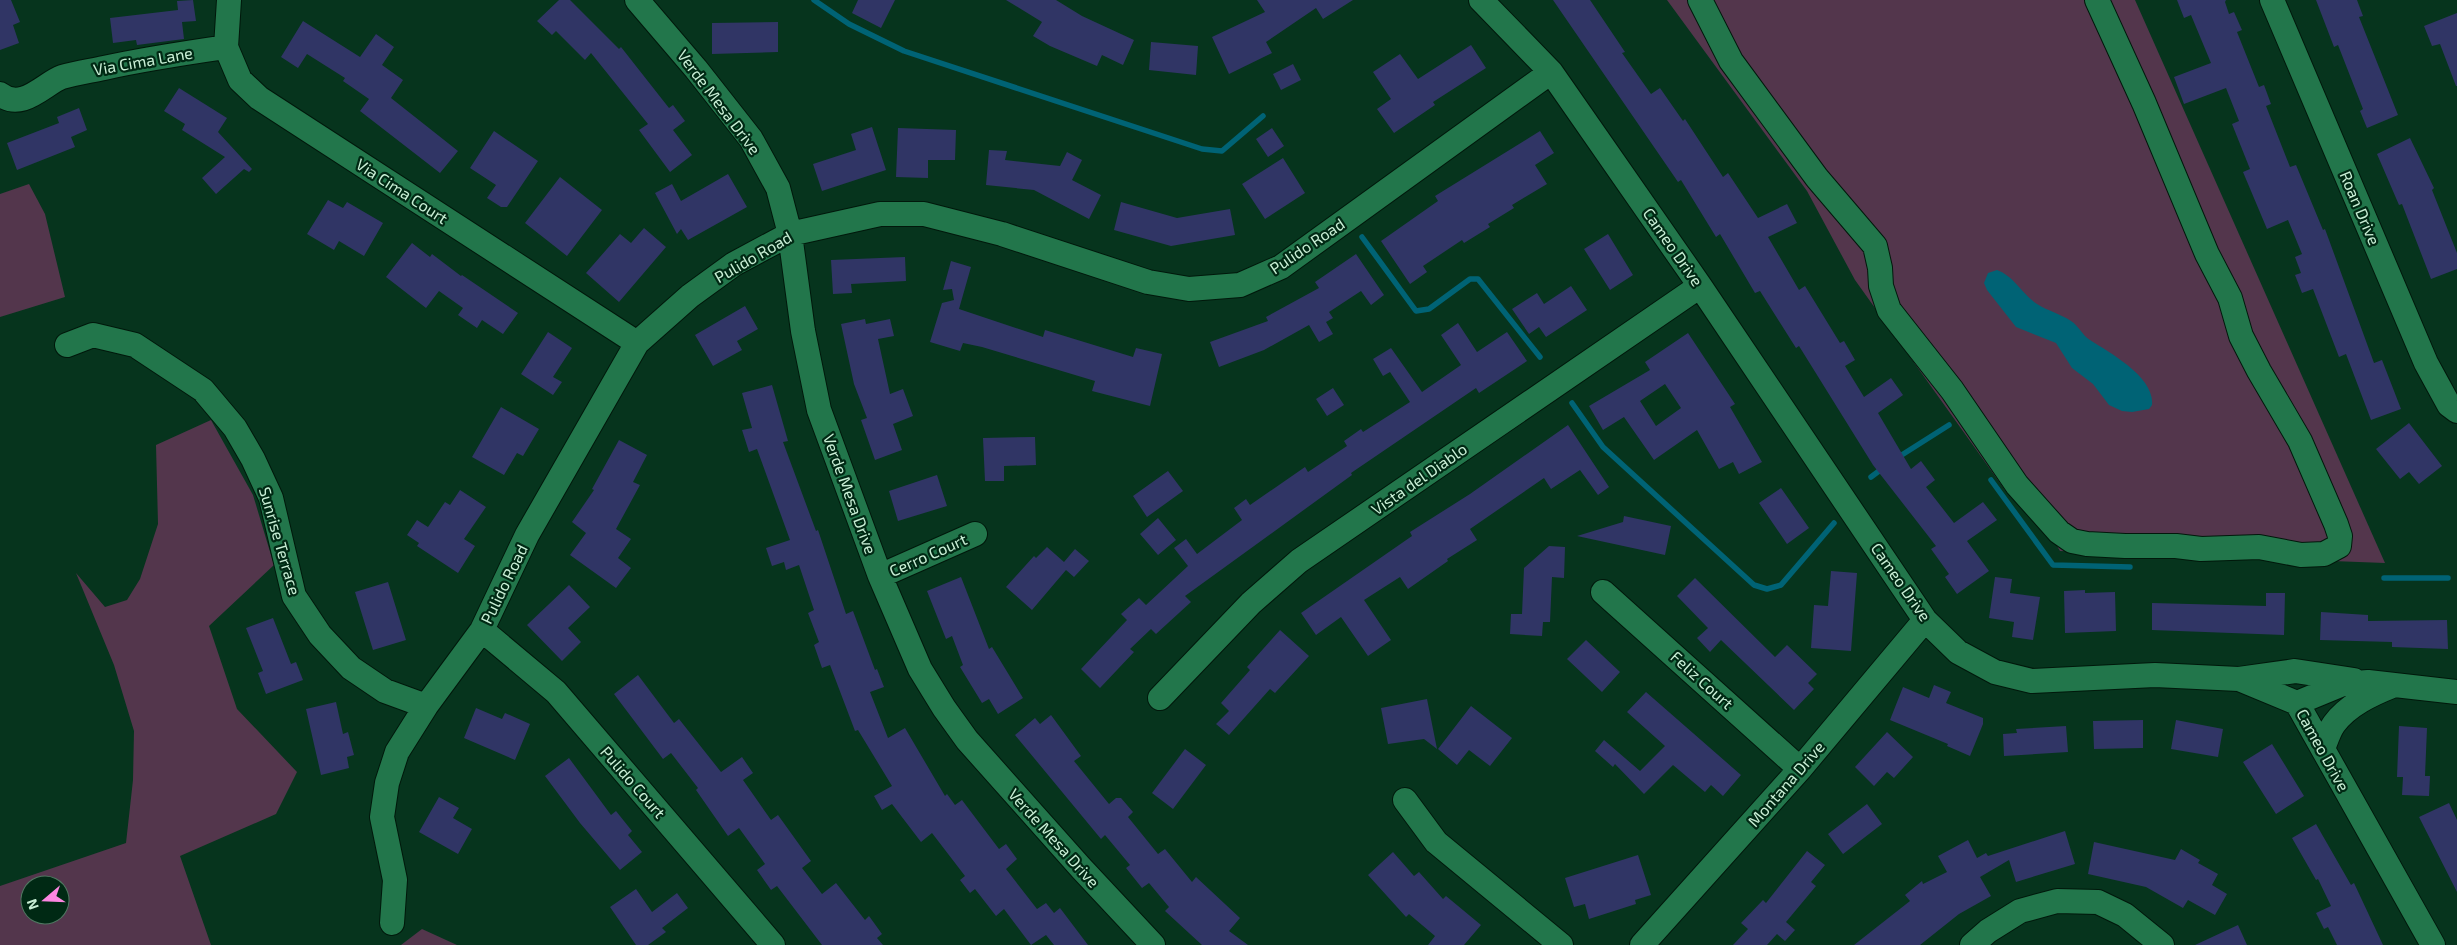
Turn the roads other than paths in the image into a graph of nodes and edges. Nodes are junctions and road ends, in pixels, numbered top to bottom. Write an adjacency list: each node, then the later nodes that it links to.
1 (229, 0): 7 (street, Via Cima Court)
2 (637, 0): 10 (street, Verde Mesa Drive)
3 (1481, 0): 8 (street, Cameo Drive)
4 (1700, 0): 5 (street)
5 (2097, 0)
6 (2272, 0): 14 (street, Roan Drive)
7 (226, 47): 9 (street, Via Cima Lane); 12 (street, Via Cima Court)
8 (1551, 72): 10 (street, Pulido Road); 11 (street, Cameo Drive)
9 (0, 94)
10 (790, 234): 12 (street, Pulido Road); 16 (street, Verde Mesa Drive)
11 (1700, 286): 18 (street, Cameo Drive); 24 (street, Vista del Diablo)
12 (636, 343): 19 (street, Pulido Road)
13 (67, 345): 26 (street, Sunrise Terrace)
14 (2457, 411)
15 (975, 534): 16 (street, Cerro Court)
16 (880, 576): 32 (street, Verde Mesa Drive)
17 (1603, 592): 28 (street, Feliz Court)
18 (1925, 620): 20 (street, Cameo Drive); 28 (street, Montana Drive)
19 (482, 630): 26 (street, Pulido Road); 31 (street, Pulido Court)
20 (2239, 679): 21 (street); 25 (street, Cameo Drive)
21 (2368, 682): 22 (street); 25 (street)
22 (2397, 684): 23 (street); 27 (street)
23 (2457, 692)
24 (1160, 698)
25 (2297, 704): 27 (street, Cameo Drive)
26 (426, 706): 30 (street, Pulido Road)
27 (2323, 749): 37 (street, Cameo Drive)
28 (1800, 769): 34 (street, Montana Drive)
29 (1405, 800): 33 (street)
30 (392, 923)
31 (773, 945)
32 (1153, 945)
33 (1561, 945)
34 (1642, 945)
35 (1972, 945): 36 (street)
36 (2162, 945)
37 (2433, 945)

